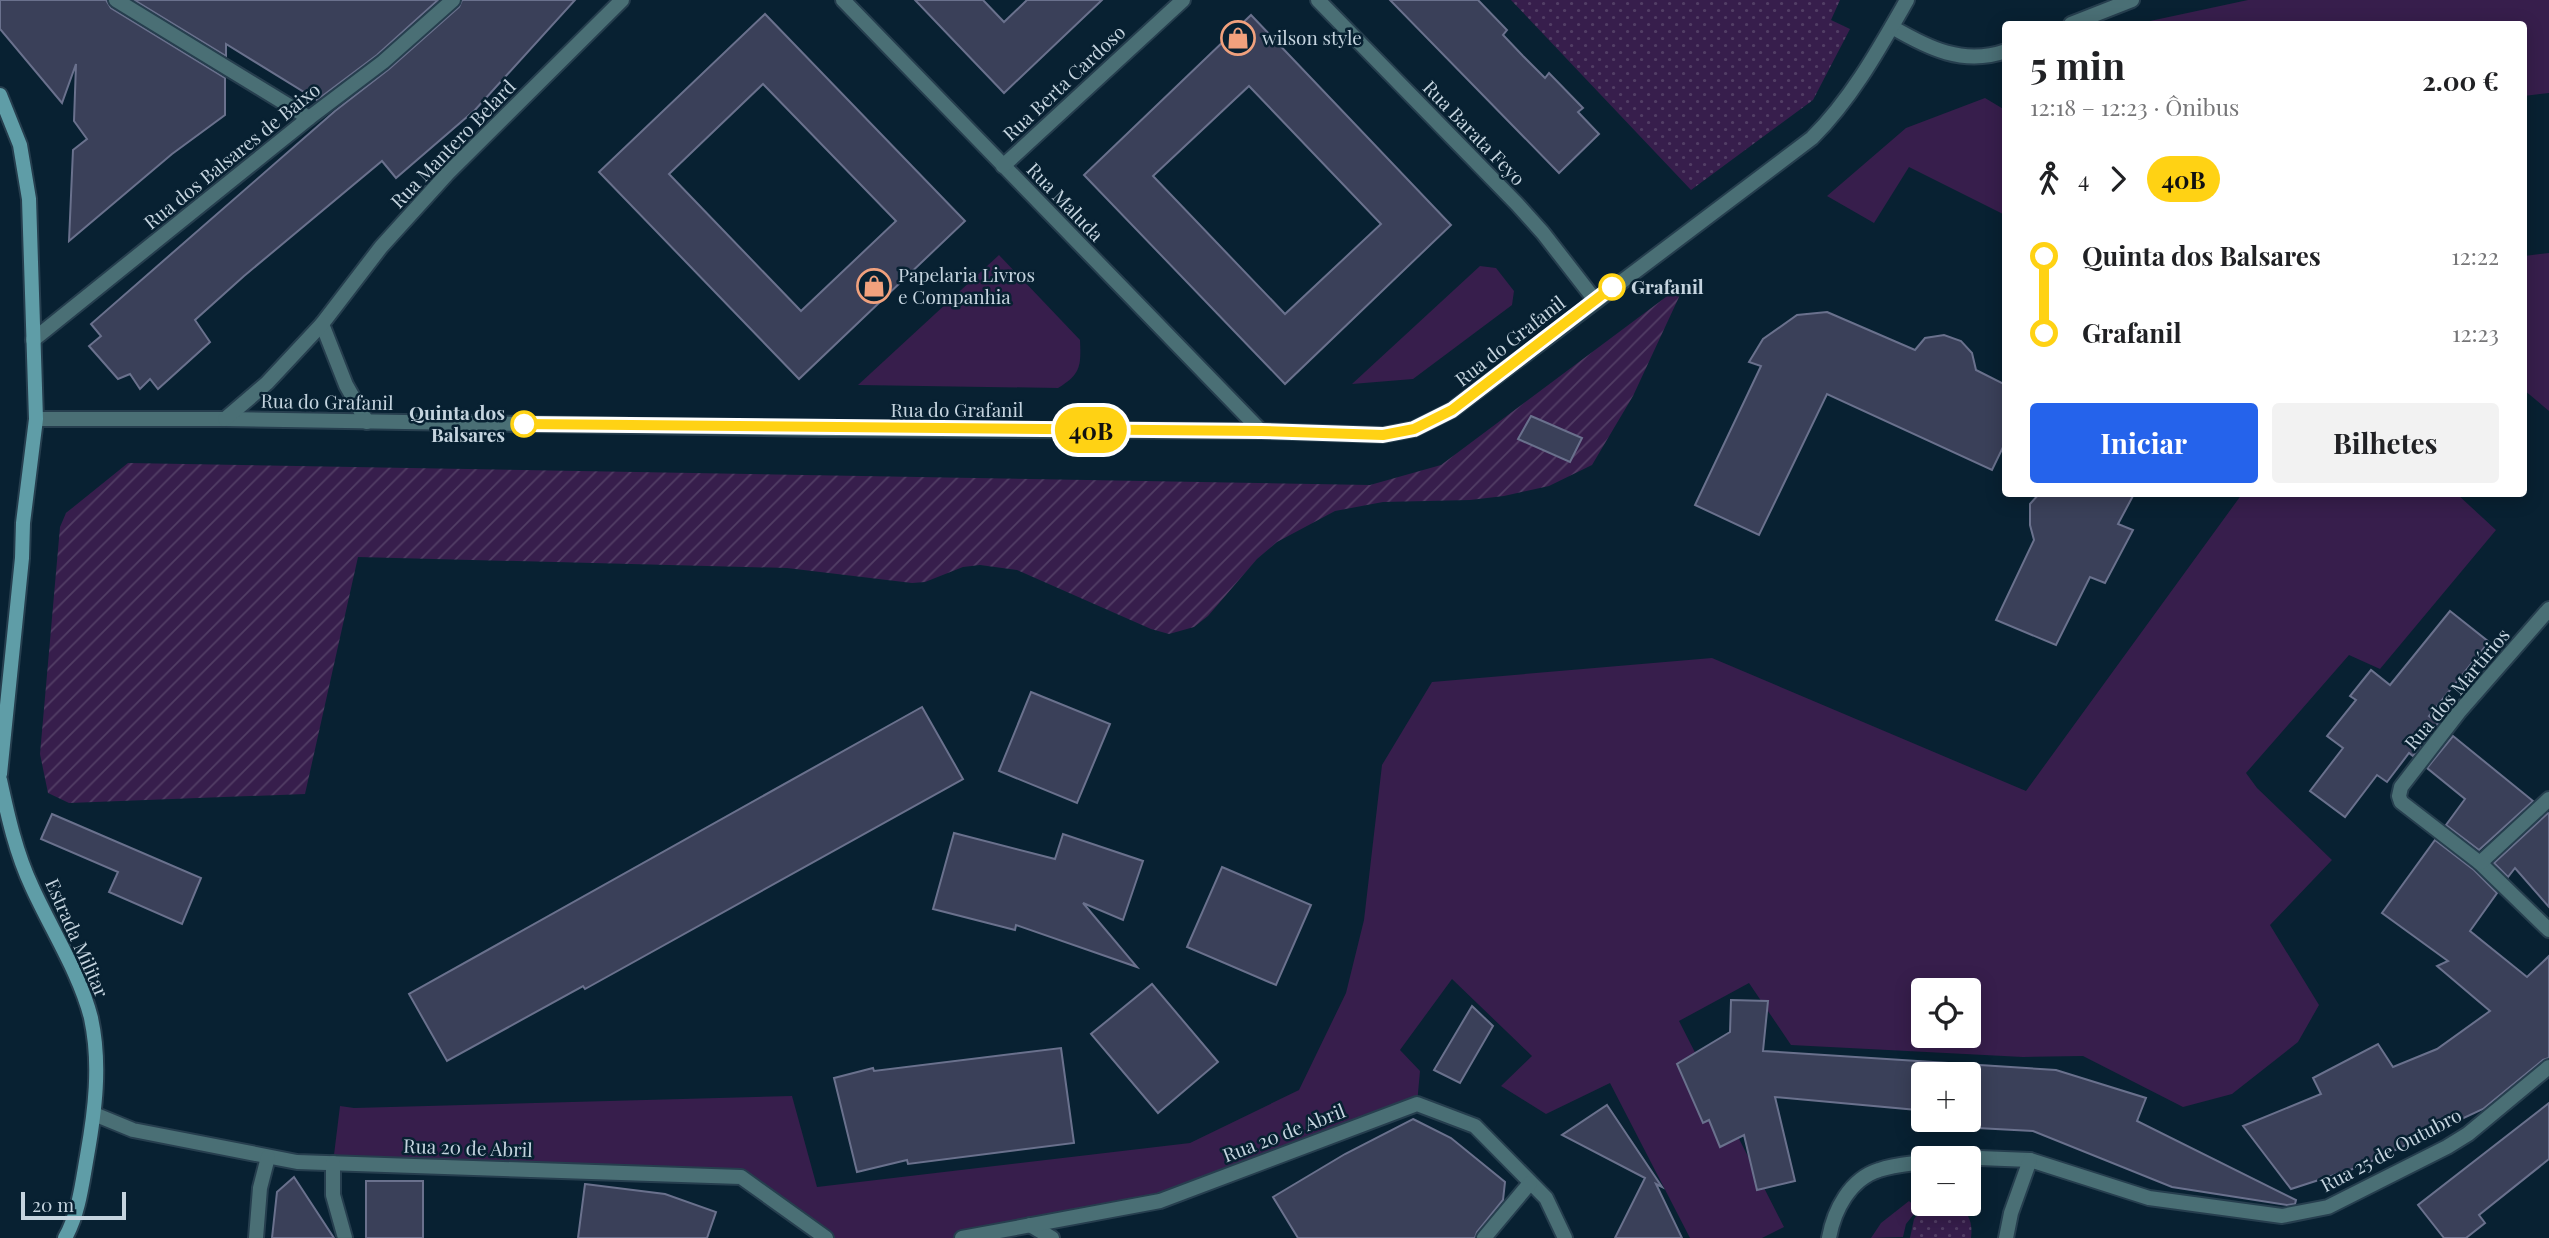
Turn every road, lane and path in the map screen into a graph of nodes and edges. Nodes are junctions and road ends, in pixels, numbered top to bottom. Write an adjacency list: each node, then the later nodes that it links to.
1 (116, 0): 13 (street)
2 (453, 0): 13 (street, Rua dos Balsares de Baixo)
3 (622, 0): 16 (street, Rua Mantero Belard)
4 (843, 0): 14 (street, Rua Maluda)
5 (1183, 0): 14 (street, Rua Berta Cardoso)
6 (1318, 0): 15 (street, Rua Barata Feyo)
7 (1907, 0): 10 (street)
8 (2132, 0): 9 (street)
9 (2079, 21)
10 (1892, 27): 11 (street); 15 (street, Rua do Grafanil)
11 (2002, 52)
12 (0, 95): 17 (street)
13 (309, 118): 17 (street, Rua dos Balsares de Baixo)
14 (1003, 166): 21 (street, Rua Maluda)
15 (1595, 300): 21 (street, Rua do Grafanil)
16 (322, 324): 19 (street, Rua Mantero Belard); 20 (street)
17 (33, 340): 18 (street)
18 (36, 419): 19 (street, Rua do Grafanil); 23 (street)
19 (225, 419): 20 (street, Rua do Grafanil)
20 (367, 422): 21 (street, Rua do Grafanil)
21 (1261, 431)
22 (2549, 609): 26 (street, Rua dos Martírios)
23 (0, 774)
24 (0, 780): 29 (street, Estrada Militar)
25 (2549, 799): 26 (street)
26 (2480, 863): 27 (street)
27 (2549, 930)
28 (2549, 1067): 32 (street, Rua 25 de Outubro)
29 (94, 1114): 30 (street, Rua 20 de Abril); 37 (street, Estrada Militar)
30 (268, 1157): 33 (street, Rua 20 de Abril); 38 (street)
31 (1981, 1158): 32 (street, Rua 25 de Outubro)
32 (2030, 1160): 46 (street)
33 (333, 1163): 39 (street); 40 (street, Rua 20 de Abril)
34 (1911, 1164): 45 (street)
35 (1530, 1183): 36 (street, Rua 20 de Abril); 43 (street); 44 (street, Rua 20 de Abril)
36 (1030, 1225): 41 (street, Rua 20 de Abril); 42 (street)
37 (65, 1238)
38 (256, 1238)
39 (345, 1238)
40 (826, 1238)
41 (962, 1238)
42 (1052, 1238)
43 (1484, 1238)
44 (1565, 1238)
45 (1829, 1238)
46 (2006, 1238)

